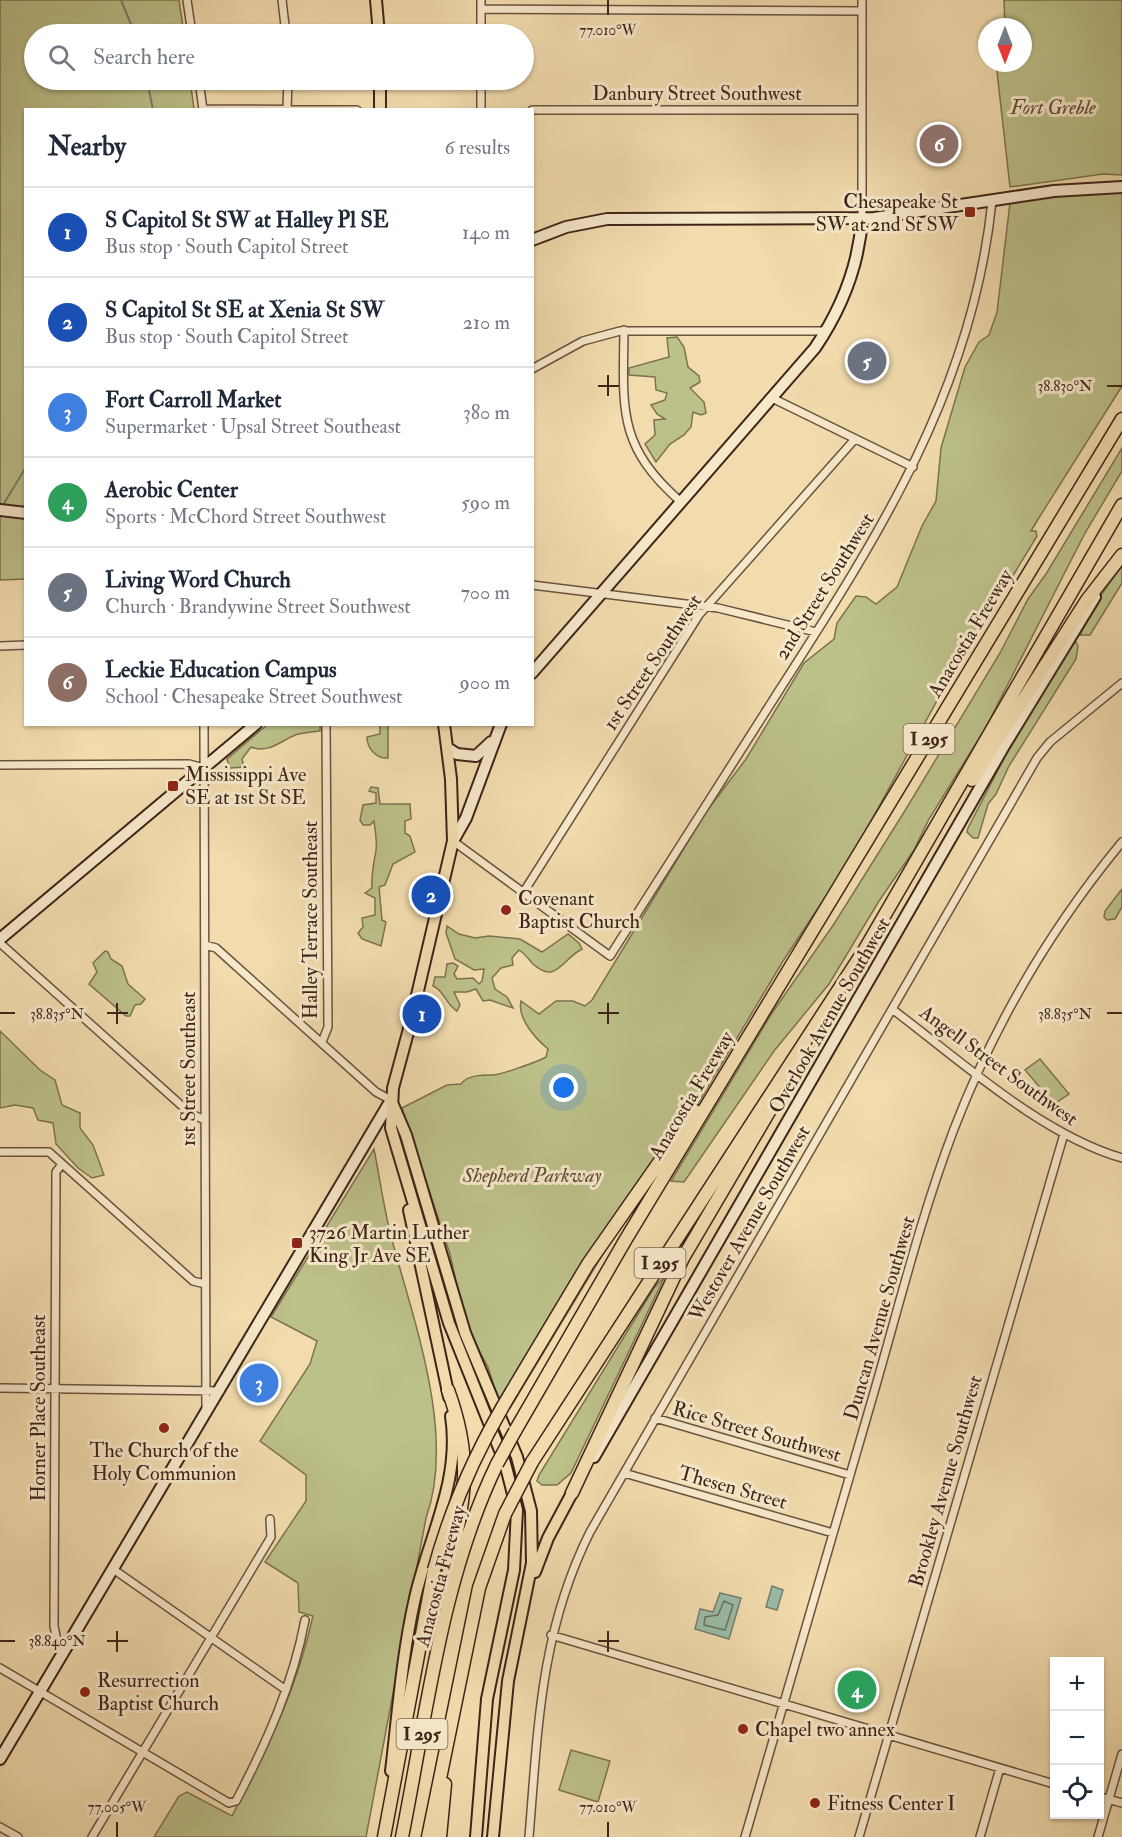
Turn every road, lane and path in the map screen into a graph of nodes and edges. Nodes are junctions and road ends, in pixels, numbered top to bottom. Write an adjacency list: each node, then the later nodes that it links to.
1 (187, 0): 8 (street)
2 (282, 0): 9 (street)
3 (376, 0): 10 (main road)
4 (481, 0): 6 (street)
5 (862, 0): 7 (street)
6 (481, 9): 7 (street); 11 (street)
7 (862, 10): 21 (street)
8 (191, 24)
9 (285, 24)
10 (378, 24)
11 (481, 24)
12 (200, 90): 16 (street)
13 (288, 90): 17 (street)
14 (380, 90): 18 (main road)
15 (481, 90): 19 (street)
16 (203, 108)
17 (287, 108)
18 (380, 108)
19 (481, 108)
20 (534, 110): 21 (street, Danbury Street Southwest)
21 (862, 110): 24 (street)
22 (1122, 187): 23 (street)
23 (992, 201): 24 (street); 32 (street, 2nd Street Southwest)
24 (862, 218): 25 (street); 27 (street)
25 (534, 239)
26 (624, 330): 27 (street); 28 (street); 33 (street)
27 (826, 331): 29 (street)
28 (534, 368)
29 (772, 398): 31 (street); 33 (street)
30 (1122, 417): 62 (highway, Anacostia Freeway / I 295)
31 (855, 439): 32 (street); 40 (street, 1st Street Southwest)
32 (914, 466): 41 (street, 2nd Street Southwest)
33 (681, 502): 39 (street)
34 (1122, 505): 56 (highway, Anacostia Freeway / I 295)
35 (0, 510): 36 (street)
36 (24, 513)
37 (1122, 557): 56 (highway); 83 (street, Overlook Avenue Southwest)
38 (534, 585): 39 (street)
39 (602, 593): 40 (street); 44 (street)
40 (707, 606): 41 (street); 58 (street, 1st Street Southwest)
41 (816, 632): 58 (street, 2nd Street Southwest)
42 (24, 645): 43 (street)
43 (0, 646)
44 (534, 671)
45 (1122, 683): 61 (street, Westover Avenue Southwest)
46 (204, 726): 54 (street, 1st Street Southeast)
47 (254, 726): 54 (street)
48 (326, 726): 63 (street, Halley Terrace Southeast)
49 (444, 726): 52 (main road)
50 (500, 726): 51 (street)
51 (495, 737): 52 (street); 55 (street)
52 (448, 749): 55 (main road)
53 (0, 765): 54 (street)
54 (204, 768): 59 (street); 60 (street, 1st Street Southeast)
55 (453, 842): 58 (street); 66 (main road)
56 (928, 842): 64 (highway, Anacostia Freeway / I 295)
57 (1122, 842): 65 (street, Duncan Avenue Southwest)
58 (523, 893)
59 (0, 941): 67 (street)
60 (205, 945): 63 (street); 67 (street, 1st Street Southeast)
61 (892, 1009): 65 (street, Angell Street Southwest); 80 (street, Westover Avenue Southwest)
62 (755, 1027): 93 (highway, Anacostia Freeway / I 295, bridge); 110 (highway, bridge)
63 (322, 1042): 66 (street)
64 (790, 1065): 83 (highway); 97 (highway, Anacostia Freeway / I 295, bridge)
65 (978, 1074): 68 (street, Angell Street Southwest); 82 (street, Duncan Avenue Southwest)
66 (391, 1100): 72 (main road); 78 (street); 87 (main road)
67 (205, 1120): 73 (street, 1st Street Southeast)
68 (1064, 1134): 70 (street, Angell Street Southwest); 98 (street, Brookley Avenue Southwest)
69 (0, 1152): 71 (street)
70 (1122, 1158)
71 (62, 1164): 73 (street); 75 (street, Horner Place Southeast)
72 (404, 1174): 77 (main road); 114 (main road)
73 (206, 1284): 76 (street, 1st Street Southeast)
74 (0, 1388): 75 (street)
75 (55, 1388): 76 (street); 91 (street, Horner Place Southeast)
76 (206, 1389): 78 (street); 79 (street, 1st Street Southeast)
77 (448, 1390): 93 (highway); 110 (main road)
78 (220, 1391): 79 (street)
79 (206, 1413): 86 (street)
80 (655, 1418): 81 (street, Westover Avenue Southwest); 82 (street, Rice Street Southwest)
81 (624, 1473): 85 (street, Thesen Street); 89 (street, Westover Avenue Southwest)
82 (850, 1475): 85 (street, Duncan Avenue Southwest)
83 (572, 1493): 87 (main road)
84 (270, 1519): 90 (street)
85 (833, 1533): 96 (street, Duncan Avenue Southwest)
86 (113, 1569): 90 (street); 91 (street)
87 (524, 1613): 115 (main road)
88 (305, 1620): 94 (street)
89 (551, 1635): 96 (street); 116 (street, Westover Avenue Southwest)
90 (210, 1638): 94 (street); 99 (street)
91 (64, 1652): 95 (street)
92 (0, 1668): 95 (street)
93 (431, 1685): 111 (highway, Anacostia Freeway / I 295)
94 (286, 1690): 99 (street)
95 (40, 1692): 99 (street); 101 (street)
96 (784, 1703): 98 (street); 117 (street, Duncan Avenue Southwest)
97 (453, 1709): 112 (highway, Anacostia Freeway / I 295); 113 (highway)
98 (889, 1735): 102 (street); 118 (street, Brookley Avenue Southwest)
99 (141, 1752): 109 (street)
100 (1122, 1754): 105 (street)
101 (0, 1759)
102 (1000, 1768): 103 (street); 119 (street)
103 (1050, 1783)
104 (1104, 1798): 105 (street)
105 (1109, 1800): 106 (street); 120 (street)
106 (1122, 1803)
107 (0, 1827): 108 (street)
108 (18, 1837)
109 (92, 1837)
110 (383, 1837)
111 (402, 1837)
112 (428, 1837)
113 (441, 1837)
114 (476, 1837)
115 (493, 1837)
116 (529, 1837)
117 (745, 1837)
118 (860, 1837)
119 (980, 1837)
120 (1098, 1837)

